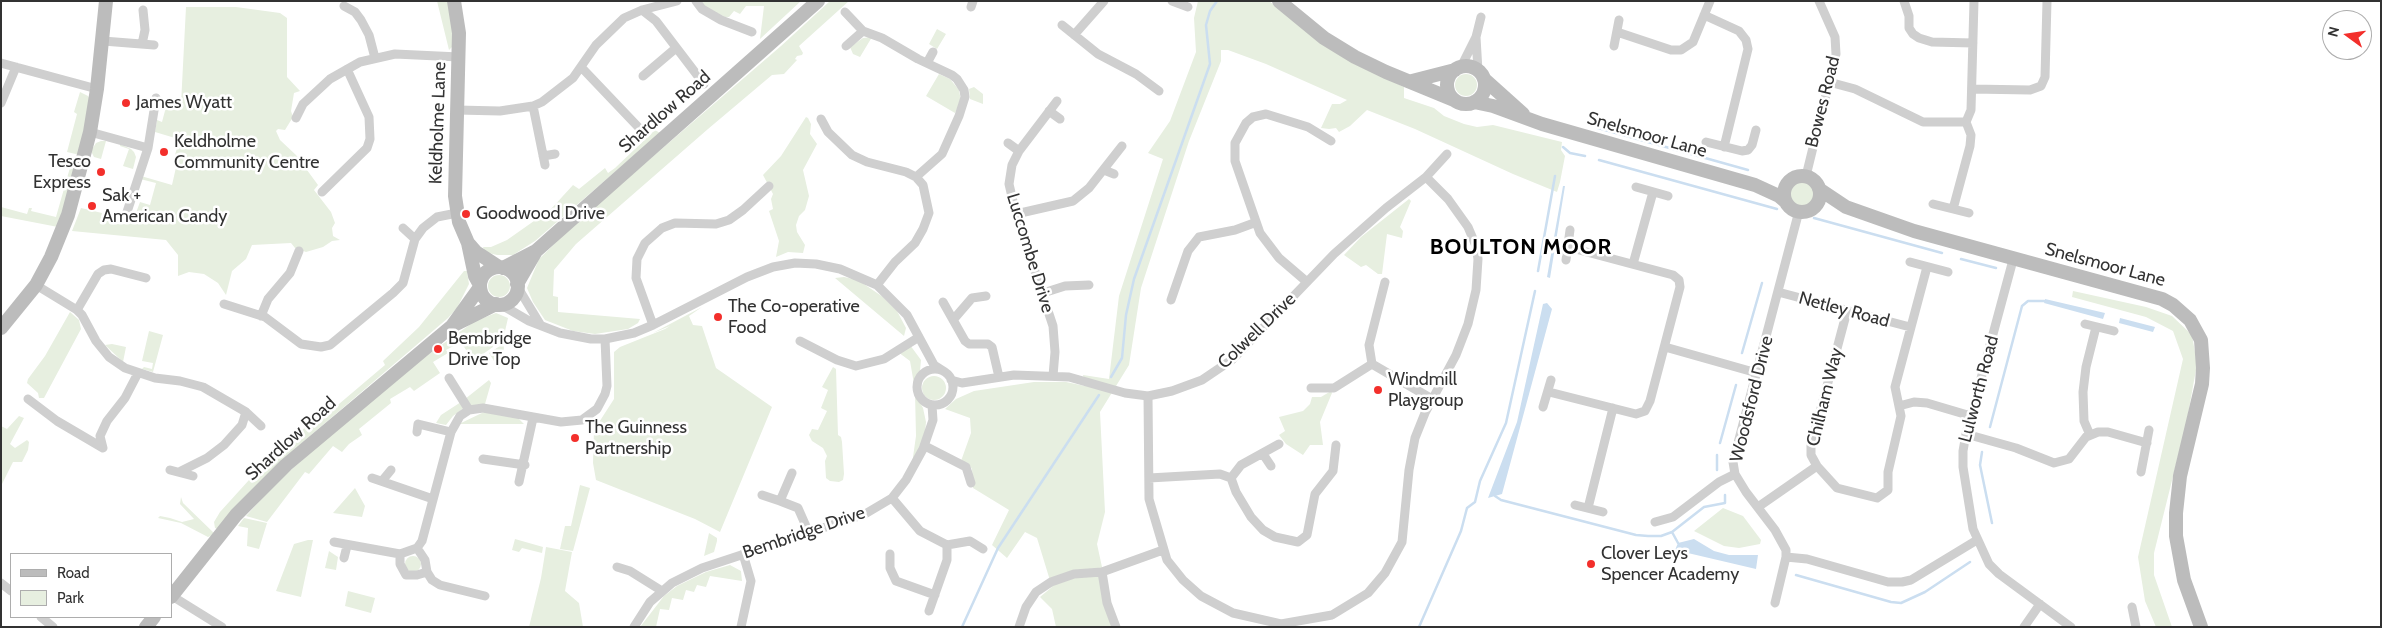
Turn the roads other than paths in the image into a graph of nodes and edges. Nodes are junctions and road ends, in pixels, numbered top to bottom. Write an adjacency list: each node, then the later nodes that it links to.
1 (106, 1): 28 (street)
2 (455, 1): 37 (street, Keldholme Lane)
3 (677, 1): 17 (street)
4 (696, 1): 24 (street)
5 (818, 1): 108 (street, Shardlow Road)
6 (1104, 1): 26 (street)
7 (1172, 1): 15 (street)
8 (1279, 1): 46 (street)
9 (1710, 1): 19 (street)
10 (1819, 1): 47 (street, Bowes Road)
11 (1904, 1): 29 (street)
12 (1974, 1): 29 (street)
13 (2047, 1): 50 (street)
14 (344, 6): 36 (street)
15 (1188, 7)
16 (143, 10): 30 (street)
17 (642, 10): 34 (street); 41 (street)
18 (845, 12): 23 (street)
19 (1704, 15): 25 (street); 72 (street)
20 (1481, 17): 27 (street)
21 (1619, 20): 25 (street)
22 (1062, 25): 26 (street)
23 (863, 31): 32 (street); 39 (street)
24 (752, 32)
25 (1617, 32): 33 (street)
26 (1074, 36): 51 (street)
27 (1476, 37): 42 (street); 44 (street)
28 (103, 41): 30 (street); 49 (street)
29 (1972, 43): 50 (street)
30 (142, 44): 31 (street)
31 (154, 45)
32 (846, 46)
33 (1614, 46)
34 (676, 48): 45 (street); 48 (street)
35 (933, 52): 39 (street)
36 (375, 58): 37 (street); 43 (street)
37 (459, 58): 58 (street, Keldholme Lane)
38 (1, 62): 40 (street)
39 (927, 63): 82 (street)
40 (16, 67): 49 (street); 56 (street)
41 (582, 68): 57 (street); 66 (street)
42 (1458, 68): 44 (street); 46 (street); 53 (street)
43 (346, 69): 60 (street); 89 (street)
44 (1481, 75): 55 (street); 63 (street, Snelsmoor Lane)
45 (643, 76)
46 (1412, 81): 53 (street)
47 (1829, 82): 64 (street); 81 (street, Bowes Road)
48 (704, 84)
49 (97, 89): 67 (street)
50 (1972, 89): 64 (street)
51 (1159, 91)
52 (156, 98): 73 (street)
53 (1454, 100): 55 (street)
54 (1057, 101): 59 (street, Luccombe Drive)
55 (1474, 102): 63 (street, Snelsmoor Lane)
56 (1, 103)
57 (533, 106): 58 (street); 77 (street)
58 (457, 110): 97 (street, Keldholme Lane)
59 (1049, 111): 62 (street); 74 (street, Luccombe Drive)
60 (296, 118)
61 (822, 119): 82 (street)
62 (1060, 119)
63 (1530, 120): 85 (street, Snelsmoor Lane)
64 (1966, 122): 95 (street)
65 (1756, 130): 72 (street)
66 (642, 131)
67 (90, 132): 73 (street); 119 (street)
68 (1331, 141): 101 (street)
69 (1706, 142): 72 (street)
70 (1008, 143): 74 (street)
71 (1122, 146): 79 (street)
72 (1724, 147)
73 (148, 148): 100 (street)
74 (1019, 150): 99 (street, Luccombe Drive)
75 (555, 154): 77 (street)
76 (1447, 154): 83 (street, Colwell Drive)
77 (543, 156): 78 (street)
78 (545, 165)
79 (1104, 170): 80 (street); 99 (street)
80 (1114, 174)
81 (1806, 176): 84 (street); 88 (street)
82 (916, 177): 121 (street)
83 (1426, 177): 117 (street, Colwell Drive); 161 (street)
84 (1789, 181): 85 (street, Snelsmoor Lane); 92 (street)
85 (1755, 185): 92 (street, Snelsmoor Lane)
86 (769, 186): 137 (street)
87 (1636, 187): 90 (street)
88 (1819, 189): 94 (street, Snelsmoor Lane); 96 (street)
89 (322, 192)
90 (1653, 192): 91 (street); 112 (street)
91 (1668, 196)
92 (1786, 202): 96 (street)
93 (1933, 204): 95 (street)
94 (1846, 206): 96 (street, Snelsmoor Lane); 110 (street, Snelsmoor Lane)
95 (1953, 209): 98 (street)
96 (1806, 210): 124 (street, Woodsford Drive)
97 (457, 213): 104 (street); 105 (street, Keldholme Lane)
98 (1969, 213)
99 (1016, 214): 125 (street, Luccombe Drive)
100 (126, 215)
101 (1254, 223): 117 (street); 127 (street)
102 (403, 228): 104 (street)
103 (1570, 230): 106 (street)
104 (415, 240): 133 (street)
105 (468, 243): 113 (street, Keldholme Lane); 123 (street, Keldholme Lane)
106 (1568, 248): 109 (street); 112 (street)
107 (299, 251): 133 (street)
108 (536, 251): 113 (street, Shardlow Road); 120 (street, Shardlow Road)
109 (1566, 260)
110 (2014, 260): 168 (street, Lulworth Road); 242 (street, Snelsmoor Lane)
111 (1910, 262): 114 (street)
112 (1633, 264): 146 (street)
113 (501, 267): 120 (street); 123 (street)
114 (1927, 267): 115 (street); 139 (street, Chilham Way)
115 (1948, 272)
116 (146, 278): 131 (street)
117 (1307, 282): 159 (street, Colwell Drive)
118 (1385, 282): 148 (street)
119 (36, 285): 131 (street); 141 (street)
120 (517, 285): 130 (street); 135 (street)
121 (877, 285): 137 (street); 143 (street)
122 (1089, 285): 125 (street)
123 (480, 286): 130 (street); 138 (street, Shardlow Road)
124 (1778, 292): 132 (street, Netley Road); 151 (street, Woodsford Drive)
125 (1042, 293): 152 (street, Luccombe Drive)
126 (986, 296): 134 (street)
127 (1171, 300)
128 (942, 302): 134 (street)
129 (224, 304): 133 (street)
130 (498, 304): 135 (street); 138 (street, Shardlow Road)
131 (77, 310): 150 (street)
132 (1847, 311): 139 (street, Netley Road); 184 (street, Chilham Way)
133 (263, 319)
134 (954, 320): 153 (street)
135 (540, 324): 144 (street)
136 (2085, 324): 140 (street)
137 (653, 325): 144 (street)
138 (452, 326): 225 (street, Shardlow Road)
139 (1910, 327): 163 (street, Chilham Way)
140 (2096, 327): 142 (street); 175 (street)
141 (1, 328)
142 (2114, 331)
143 (919, 337): 145 (street); 147 (street)
144 (605, 338): 169 (street)
145 (800, 341)
146 (1664, 347): 151 (street); 165 (street)
147 (924, 349): 149 (street); 155 (street)
148 (1372, 364): 157 (street); 161 (street)
149 (924, 372): 155 (street); 162 (street)
150 (138, 373): 160 (street); 167 (street)
151 (1758, 373): 190 (street, Woodsford Drive)
152 (1053, 376): 153 (street, Colwell Drive); 159 (street, Colwell Drive)
153 (999, 377): 155 (street, Colwell Drive)
154 (449, 378): 166 (street)
155 (950, 380): 162 (street)
156 (1551, 380): 158 (street)
157 (1311, 388)
158 (1549, 392): 164 (street); 165 (street)
159 (1148, 396): 193 (street)
160 (28, 398)
161 (1432, 399): 232 (street)
162 (932, 405): 179 (street, Bembridge Drive)
163 (1899, 406): 168 (street); 184 (street, Chilham Way)
164 (1543, 407)
165 (1613, 408): 204 (street)
166 (470, 410): 169 (street); 173 (street)
167 (246, 412): 170 (street); 187 (street)
168 (1971, 416): 174 (street, Lulworth Road)
169 (533, 418): 182 (street)
170 (261, 426)
171 (2149, 430): 176 (street)
172 (417, 432): 173 (street)
173 (451, 432): 200 (street)
174 (1966, 434): 175 (street); 208 (street, Lulworth Road)
175 (2090, 435): 176 (street)
176 (2147, 443): 188 (street)
177 (1279, 444): 180 (street)
178 (1336, 445): 194 (street)
179 (924, 446): 197 (street); 199 (street, Bembridge Drive)
180 (1263, 454): 183 (street); 194 (street)
181 (483, 459): 182 (street)
182 (525, 465): 196 (street)
183 (1271, 466)
184 (1817, 466): 203 (street)
185 (170, 470): 187 (street)
186 (391, 470): 195 (street)
187 (180, 471): 191 (street)
188 (2141, 472)
189 (792, 473): 201 (street)
190 (1735, 474): 203 (street, Woodsford Drive); 206 (street)
191 (194, 476)
192 (372, 478): 195 (street)
193 (1149, 478): 194 (street); 214 (street)
194 (1231, 478)
195 (382, 481): 200 (street)
196 (519, 482)
197 (971, 483)
198 (762, 495): 201 (street)
199 (892, 498): 207 (street, Bembridge Drive); 210 (street)
200 (432, 499): 212 (street)
201 (780, 501): 207 (street)
202 (1575, 505): 204 (street)
203 (1758, 507): 218 (street, Woodsford Drive)
204 (1588, 508): 205 (street)
205 (1603, 512)
206 (1655, 522)
207 (809, 533): 216 (street, Bembridge Drive)
208 (1977, 540): 218 (street); 228 (street, Lulworth Road)
209 (334, 542): 211 (street)
210 (947, 545): 213 (street); 224 (street)
211 (347, 546): 215 (street); 219 (street)
212 (417, 548): 215 (street); 221 (street)
213 (983, 549)
214 (1164, 550): 222 (street); 232 (street)
215 (400, 554): 221 (street)
216 (743, 554): 223 (street, Bembridge Drive); 236 (street)
217 (890, 554): 224 (street)
218 (1786, 557): 227 (street)
219 (344, 558)
220 (617, 567): 223 (street)
221 (427, 572): 226 (street)
222 (1102, 572): 237 (street); 238 (street)
223 (662, 591): 235 (street, Bembridge Drive)
224 (935, 595): 230 (street)
225 (172, 596): 234 (street)
226 (485, 596)
227 (1775, 603)
228 (2040, 604): 239 (street); 240 (street, Lulworth Road)
229 (2132, 607): 241 (street)
230 (929, 611)
231 (42, 618): 233 (street)
232 (1281, 625)
233 (53, 627)
234 (222, 627)
235 (634, 627)
236 (742, 627)
237 (1019, 627)
238 (1116, 627)
239 (2024, 627)
240 (2071, 627)
241 (2136, 627)
242 (2201, 627)

